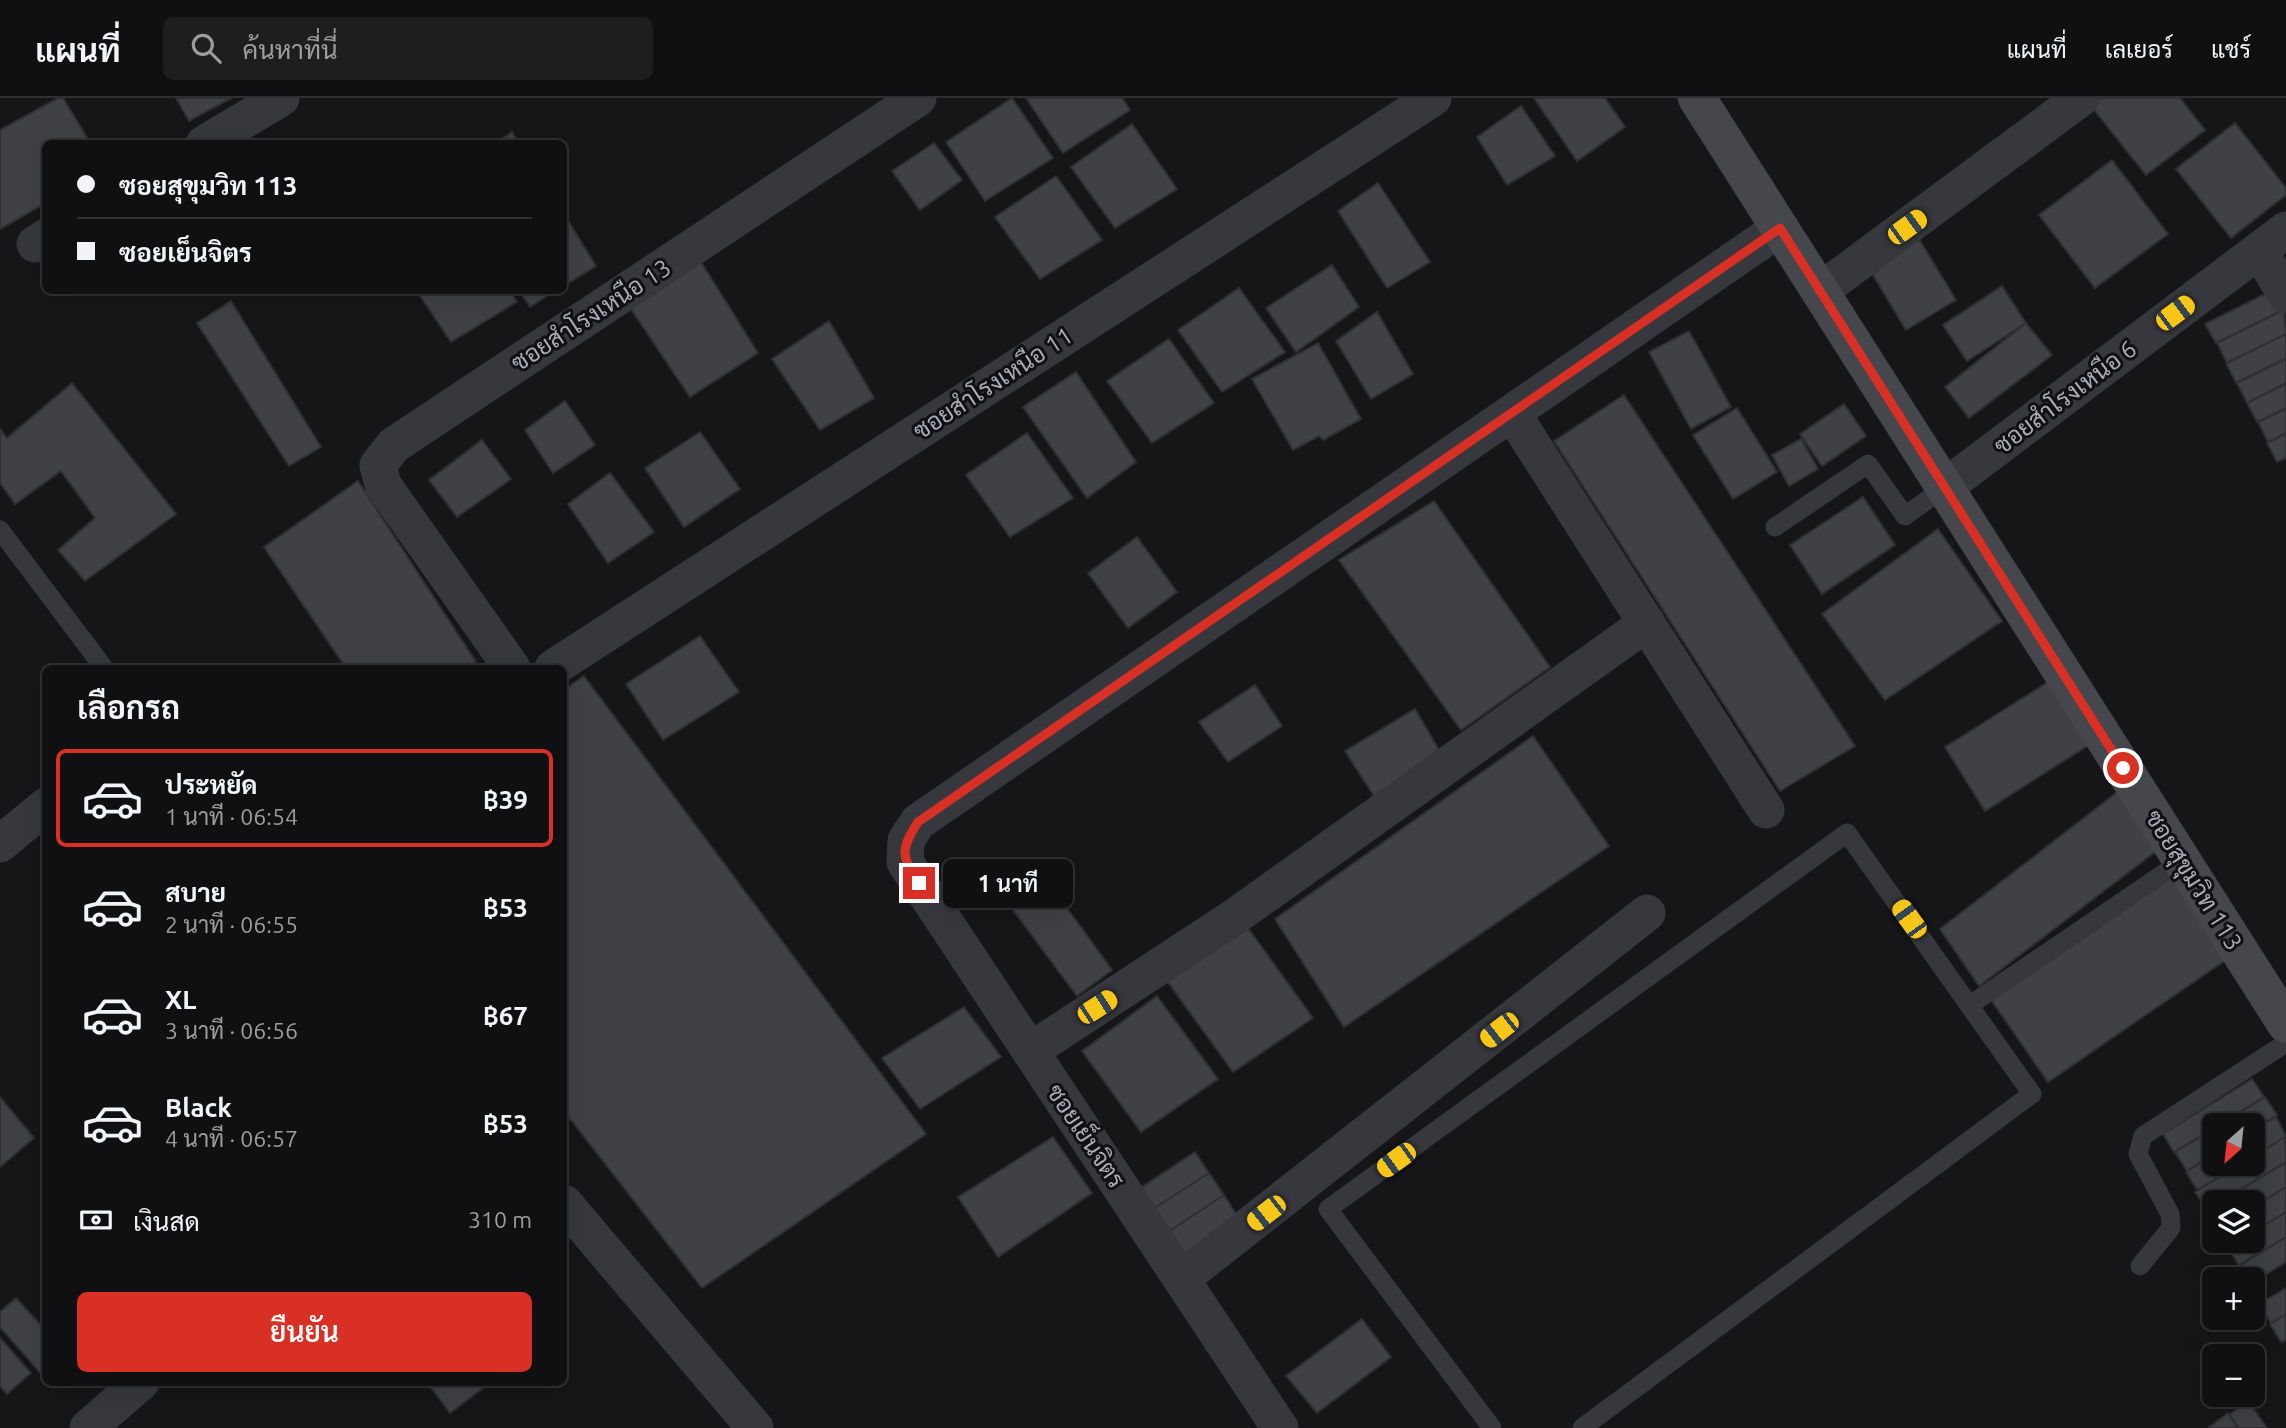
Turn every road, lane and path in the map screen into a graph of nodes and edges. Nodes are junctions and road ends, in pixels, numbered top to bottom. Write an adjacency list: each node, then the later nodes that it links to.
1 (281, 98): 6 (street)
2 (919, 98): 17 (street, ซอยสำโรงเหนือ 13)
3 (1433, 98): 18 (street, ซอยสำโรงเหนือ 11)
4 (1697, 98): 7 (main road, ซอยสุขุมวิท 113)
5 (2081, 98): 9 (street)
6 (211, 140)
7 (1780, 228): 9 (main road, ซอยสุขุมวิท 113); 11 (street)
8 (2273, 240): 10 (street); 12 (street, ซอยสำโรงเหนือ 6)
9 (1820, 291): 12 (main road, ซอยสุขุมวิท 113)
10 (2286, 295)
11 (1512, 413): 15 (street); 27 (street, ซอยเย็นจิตร)
12 (1945, 488): 13 (lane); 22 (main road, ซอยสุขุมวิท 113)
13 (1775, 527)
14 (0, 530): 16 (lane)
15 (1647, 623): 20 (street); 27 (street)
16 (102, 665)
17 (510, 665)
18 (558, 665)
19 (42, 809): 21 (street)
20 (1766, 810)
21 (0, 844)
22 (2182, 861): 24 (lane); 25 (main road, ซอยสุขุมวิท 113)
23 (1647, 913): 30 (street)
24 (1970, 1005): 35 (lane); 36 (lane)
25 (2286, 1024)
26 (2286, 1043): 29 (lane)
27 (1030, 1051): 30 (street, ซอยเย็นจิตร)
28 (567, 1207): 33 (street)
29 (2140, 1266)
30 (1181, 1279): 34 (street, ซอยเย็นจิตร)
31 (136, 1386): 32 (street)
32 (88, 1428)
33 (755, 1428)
34 (1280, 1428)
35 (1492, 1428)
36 (1582, 1428)

